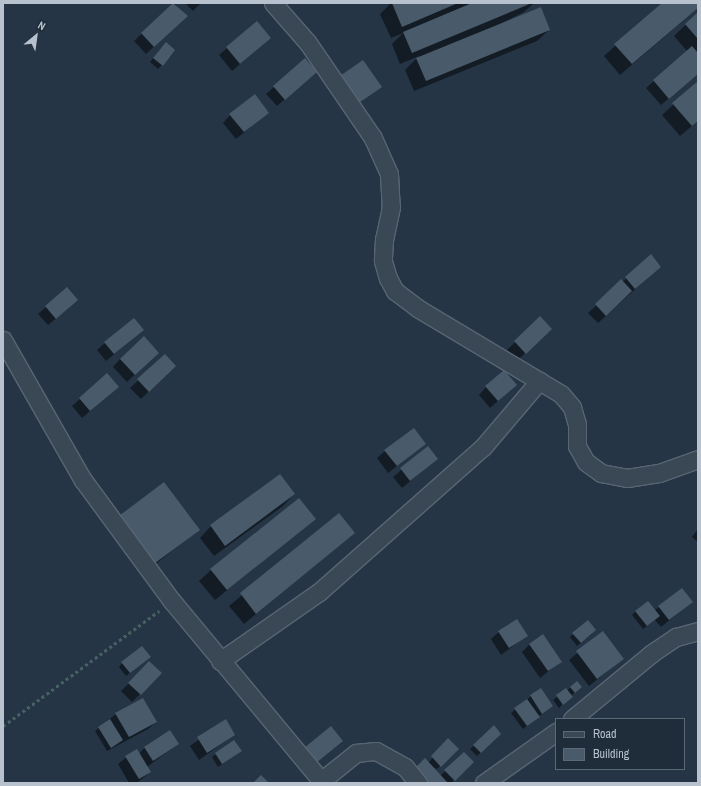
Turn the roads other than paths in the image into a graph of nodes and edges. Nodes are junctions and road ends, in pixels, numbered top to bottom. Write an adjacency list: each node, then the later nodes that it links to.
1 (273, 3): 3 (street)
2 (3, 340): 6 (street)
3 (539, 381): 4 (street); 6 (street)
4 (698, 459)
5 (698, 631): 7 (street)
6 (220, 662): 9 (street)
7 (573, 718)
8 (555, 733): 11 (street)
9 (322, 782): 10 (street)
10 (418, 783)
11 (484, 783)

